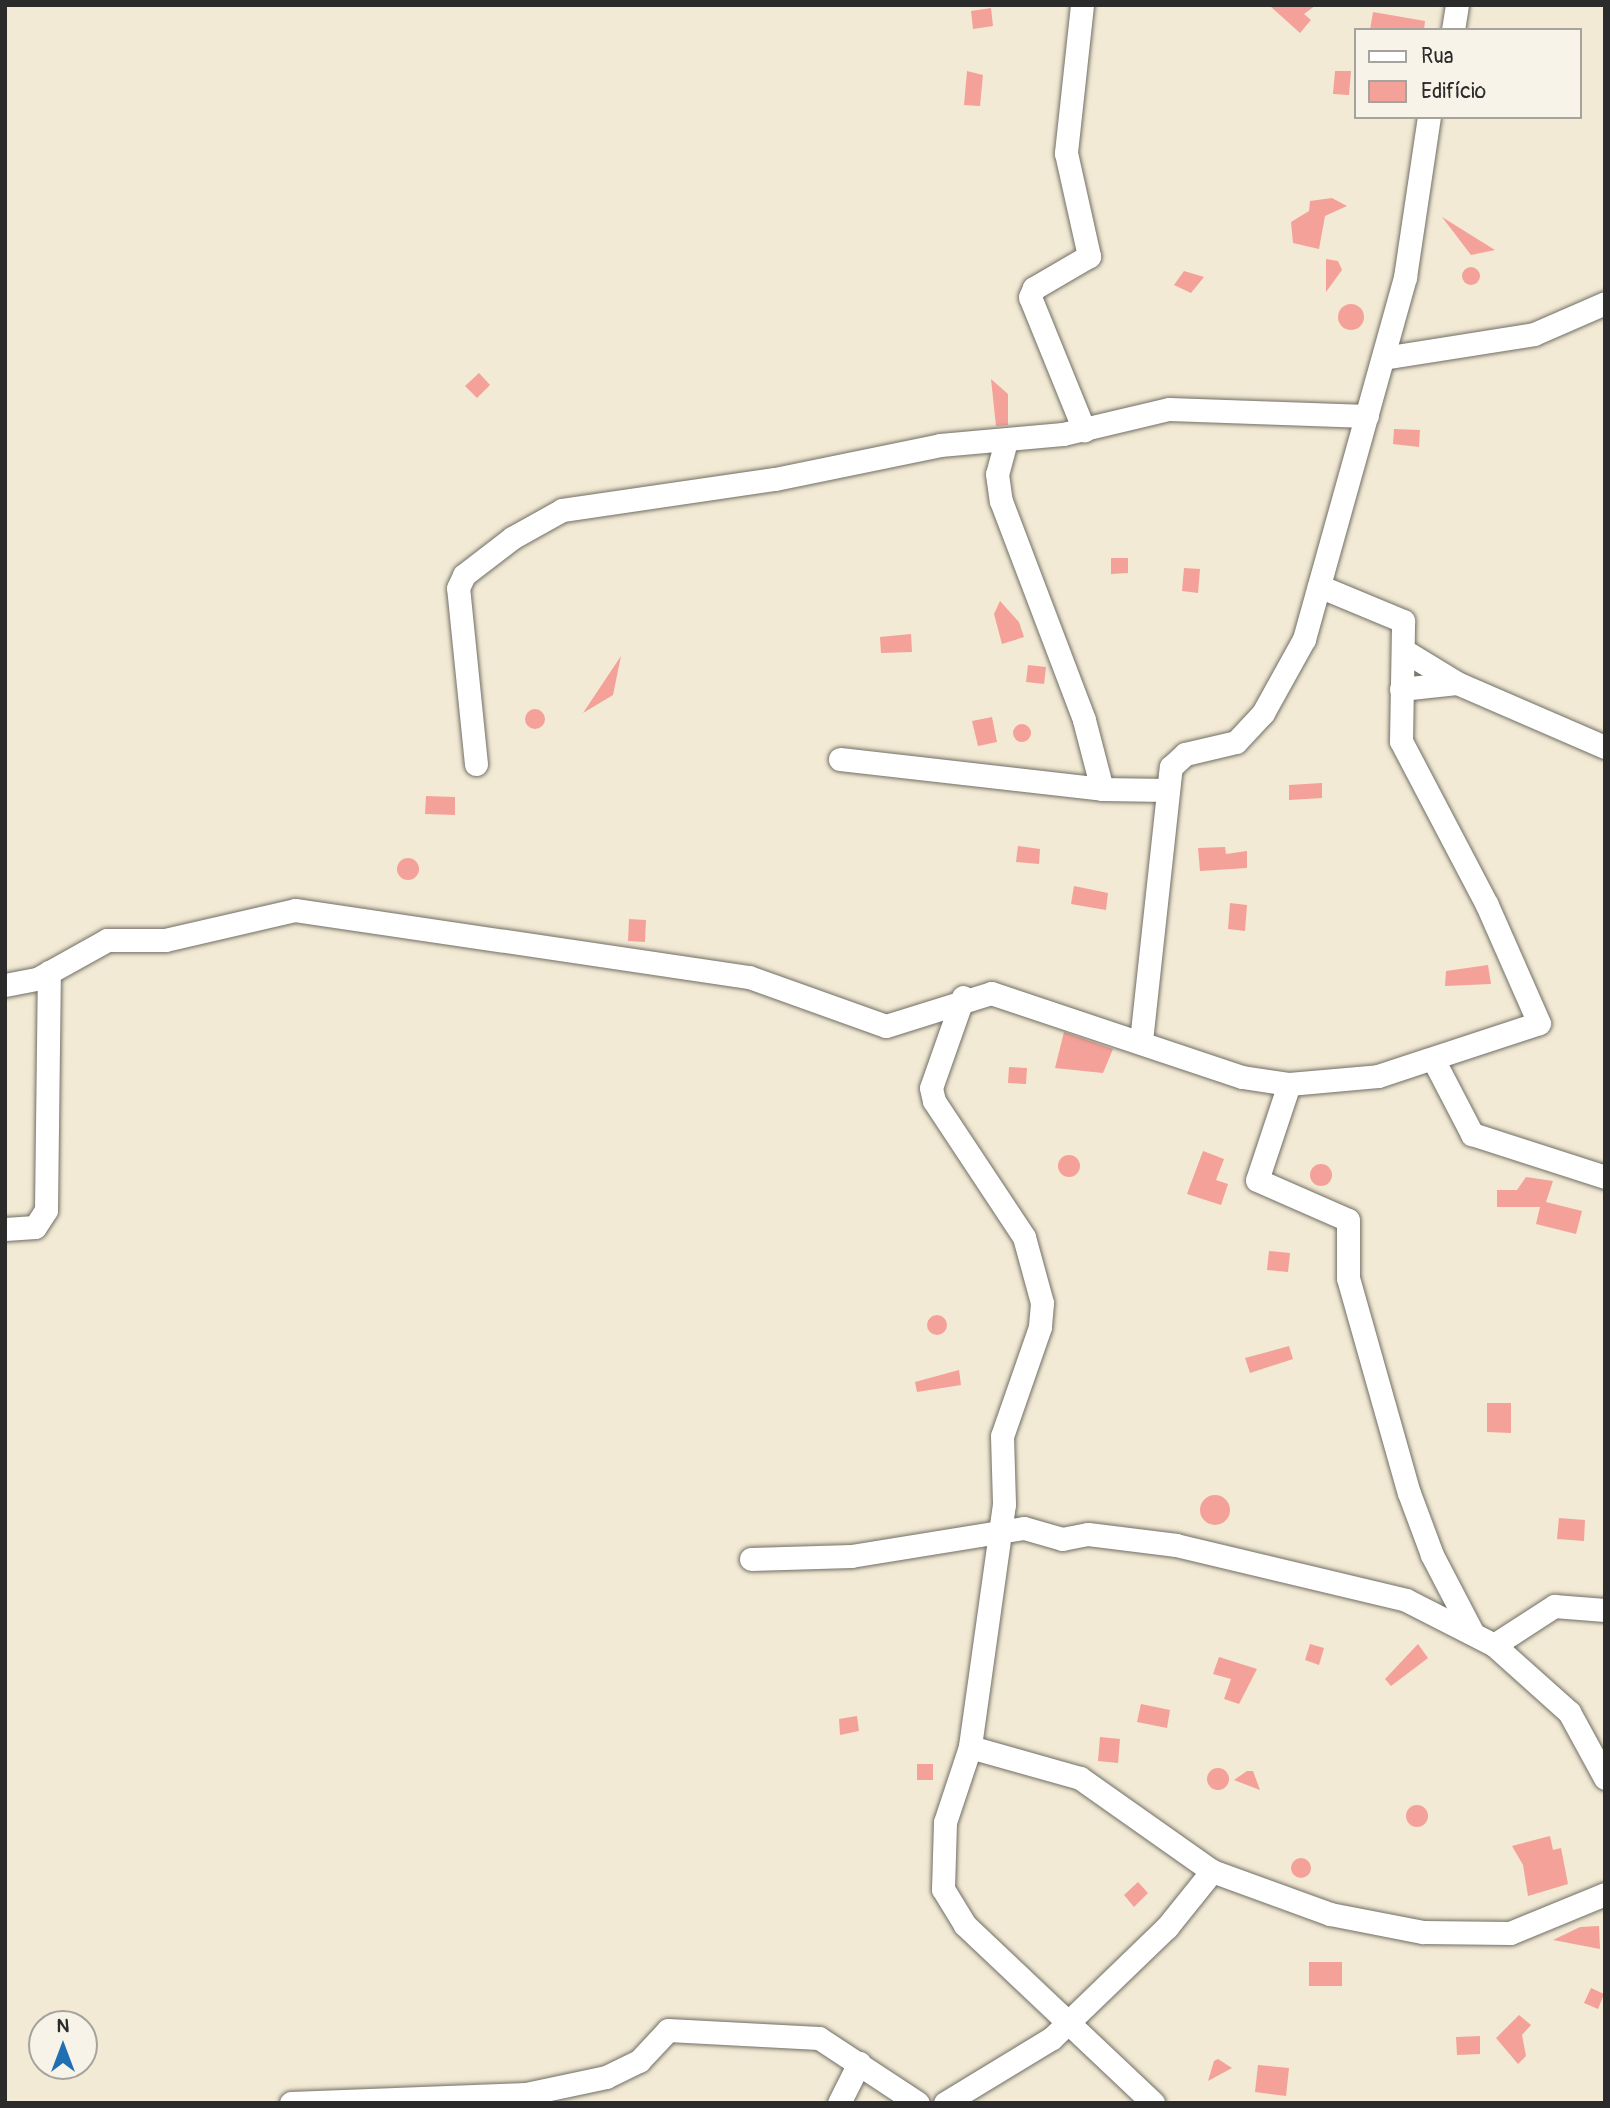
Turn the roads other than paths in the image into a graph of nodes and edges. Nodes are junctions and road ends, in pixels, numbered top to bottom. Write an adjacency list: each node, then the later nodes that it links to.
1 (1082, 5): 8 (street)
2 (1457, 5): 3 (street)
3 (1453, 28)
4 (1429, 119): 6 (street)
5 (1605, 303): 6 (street)
6 (1384, 358): 7 (street)
7 (1367, 416): 8 (street); 10 (street)
8 (1084, 429): 9 (street)
9 (1006, 441): 16 (street); 17 (street)
10 (1319, 586): 11 (street); 18 (street)
11 (1403, 650): 12 (street); 13 (street)
12 (1457, 683): 13 (street); 14 (street)
13 (1401, 689): 23 (street)
14 (1605, 747)
15 (840, 759): 17 (street)
16 (476, 764)
17 (1102, 789): 18 (street)
18 (1168, 790): 22 (street)
19 (49, 972): 20 (street); 21 (street); 26 (street)
20 (5, 985)
21 (963, 997): 22 (street); 27 (street)
22 (1140, 1041): 24 (street)
23 (1433, 1059): 24 (street); 25 (street)
24 (1289, 1084): 32 (street)
25 (1605, 1177)
26 (5, 1229)
27 (1006, 1487): 28 (street); 29 (street)
28 (1024, 1528): 29 (street); 32 (street)
29 (999, 1537): 30 (street); 34 (street)
30 (751, 1559)
31 (1605, 1610): 33 (street)
32 (1472, 1632): 33 (street)
33 (1494, 1645): 35 (street)
34 (970, 1747): 36 (street); 38 (street)
35 (1605, 1778)
36 (1212, 1871): 37 (street); 38 (street)
37 (1605, 1894)
38 (1069, 2017): 44 (street); 45 (street)
39 (859, 2063): 40 (street); 42 (street); 43 (street)
40 (495, 2100): 41 (street)
41 (290, 2103)
42 (839, 2103)
43 (918, 2103)
44 (944, 2103)
45 (1153, 2103)

